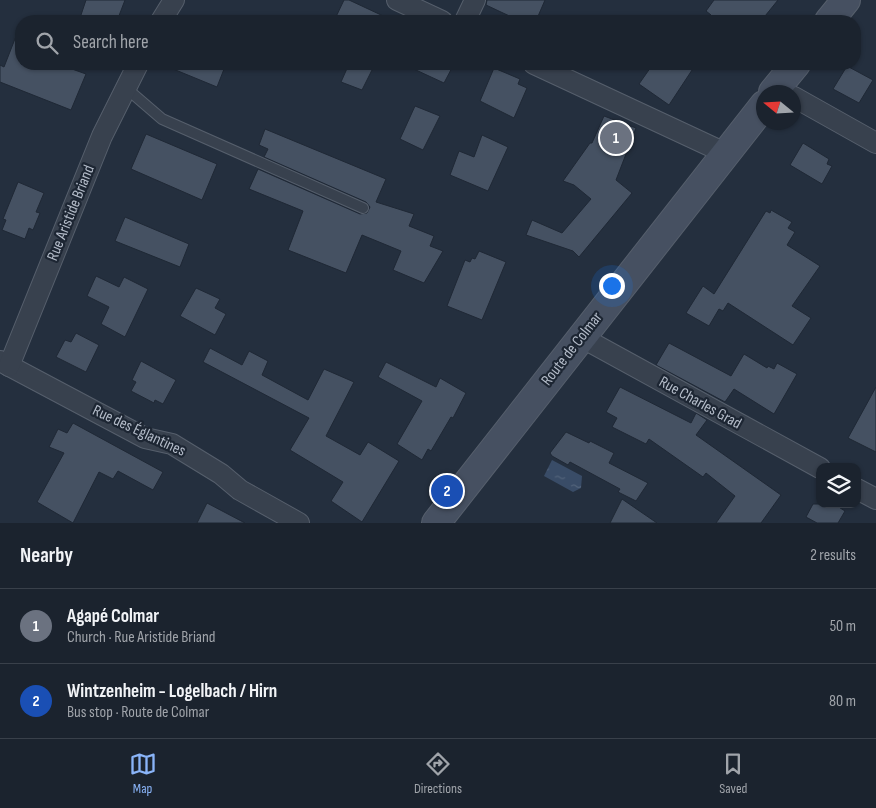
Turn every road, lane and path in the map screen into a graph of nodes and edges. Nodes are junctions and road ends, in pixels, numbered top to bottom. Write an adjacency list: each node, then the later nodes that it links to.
1 (174, 0): 5 (street)
2 (397, 0): 6 (street)
3 (475, 0): 7 (street)
4 (846, 0): 8 (main road)
5 (165, 15)
6 (429, 15)
7 (468, 15)
8 (834, 15)
9 (135, 70): 13 (street, Rue Aristide Briand)
10 (547, 70): 17 (street)
11 (793, 70): 12 (main road, Route de Colmar)
12 (784, 85)
13 (126, 88): 18 (lane); 20 (street, Rue Aristide Briand)
14 (801, 106): 16 (street)
15 (756, 119): 17 (main road, Route de Colmar)
16 (876, 143)
17 (725, 153): 19 (main road, Route de Colmar)
18 (363, 208)
19 (581, 338): 21 (street, Rue Charles Grad); 25 (main road, Route de Colmar)
20 (5, 364): 24 (street, Rue des Églantines)
21 (816, 466)
22 (861, 491): 23 (street)
23 (876, 499)
24 (299, 523)
25 (436, 523)

